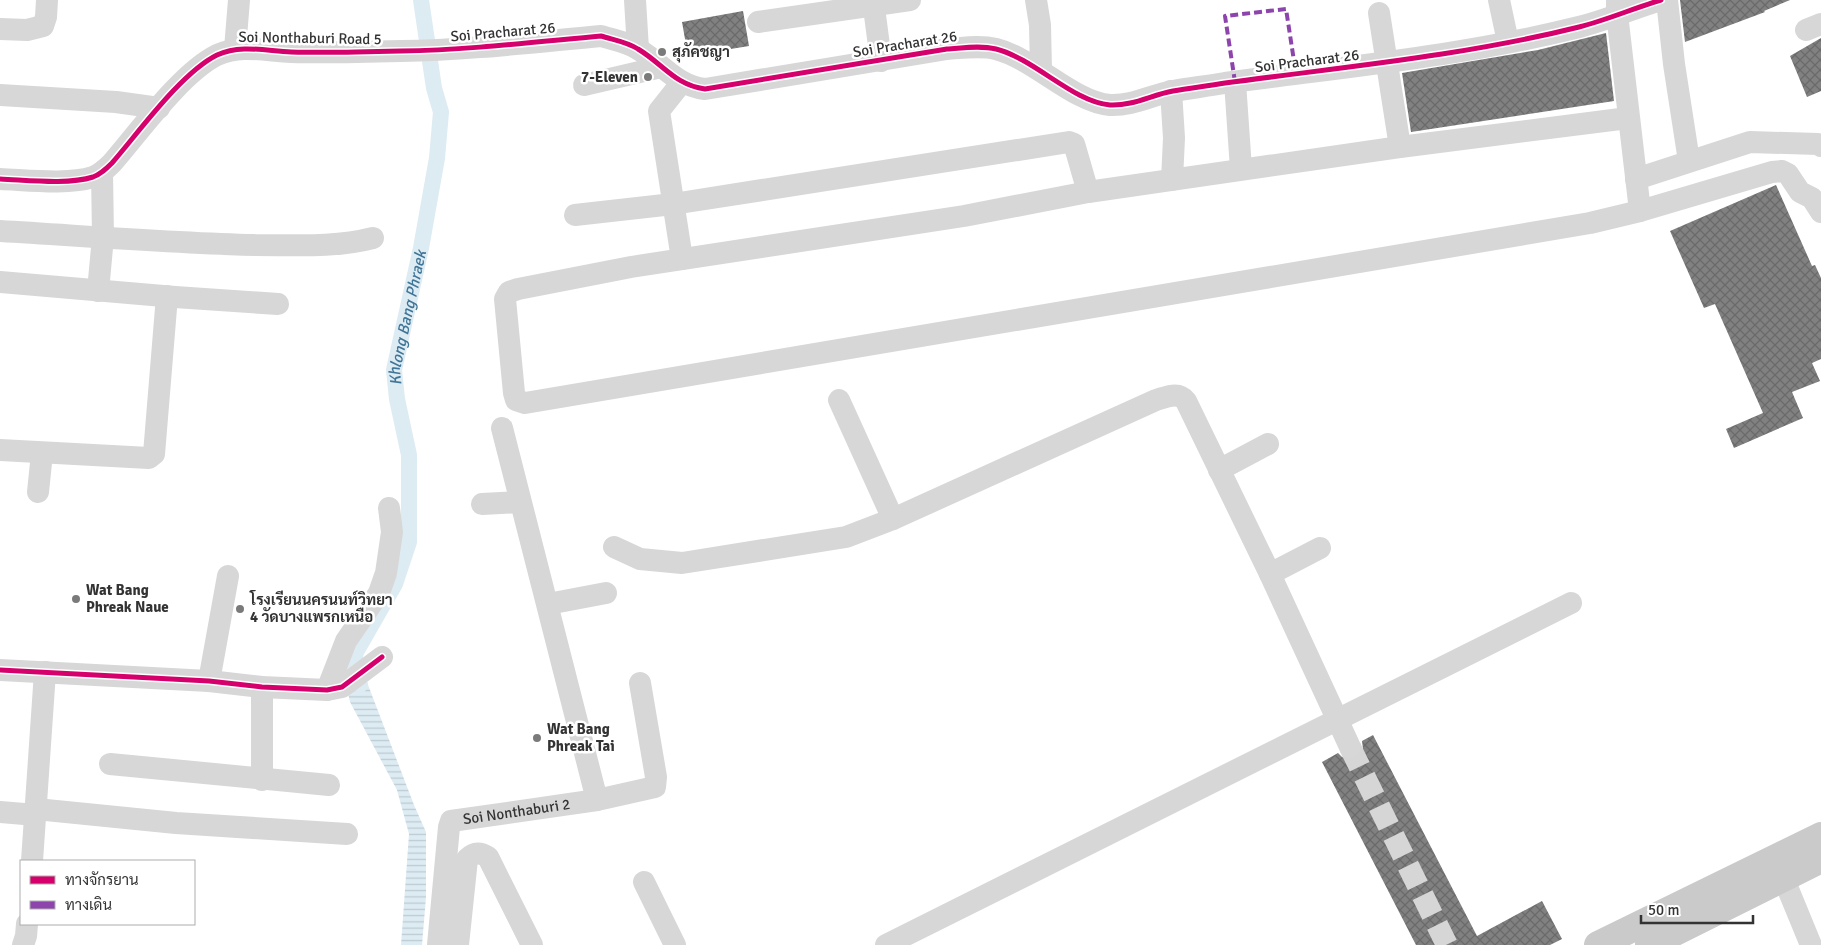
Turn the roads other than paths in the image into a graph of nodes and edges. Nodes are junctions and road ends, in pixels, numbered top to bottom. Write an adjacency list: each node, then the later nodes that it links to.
1 (47, 0): 13 (street)
2 (239, 0): 15 (street)
3 (635, 0): 16 (street)
4 (910, 0): 9 (street)
5 (1036, 0): 21 (street)
6 (1499, 0): 14 (street)
7 (1661, 0): 10 (street, Soi Pracharat 26)
8 (1667, 0): 31 (street)
9 (873, 3): 12 (street); 18 (street)
10 (1617, 7): 14 (street, Soi Pracharat 26); 28 (street)
11 (1378, 13): 19 (street)
12 (758, 22)
13 (0, 28)
14 (1508, 42): 19 (street, Soi Pracharat 26)
15 (235, 49): 17 (street, Soi Nonthaburi Road 5); 27 (street, Soi Nonthaburi Road 5)
16 (638, 49): 17 (street, Soi Pracharat 26); 20 (street, Soi Pracharat 26)
17 (403, 51)
18 (881, 61): 21 (street, Soi Pracharat 26); 22 (street, Soi Pracharat 26)
19 (1387, 63): 23 (street, Soi Pracharat 26); 30 (street)
20 (661, 67): 22 (street, Soi Pracharat 26); 24 (street)
21 (1042, 70): 25 (street, Soi Pracharat 26)
22 (682, 82): 38 (street)
23 (1235, 82): 25 (street, Soi Pracharat 26); 32 (street)
24 (584, 84)
25 (1171, 91): 36 (street)
26 (0, 95): 27 (street)
27 (159, 108): 33 (street, Soi Nonthaburi Road 5)
28 (1628, 118): 30 (street); 35 (street)
29 (1821, 146): 31 (street)
30 (1400, 147): 32 (street)
31 (1689, 161): 35 (street)
32 (1241, 169): 36 (street)
33 (102, 172): 34 (street, Soi Nonthaburi Road 5); 43 (street)
34 (0, 179)
35 (1636, 179): 39 (street)
36 (1172, 180): 37 (street)
37 (1088, 192): 38 (street); 45 (street)
38 (673, 204): 41 (street); 45 (street)
39 (1640, 212): 40 (street); 45 (street)
40 (1821, 212)
41 (575, 215)
42 (0, 231): 43 (street)
43 (102, 237): 44 (street); 47 (street)
44 (373, 238)
45 (682, 259)
46 (0, 282): 47 (street)
47 (98, 291): 48 (street)
48 (167, 296): 49 (street); 54 (street)
49 (278, 304)
50 (839, 400): 60 (street)
51 (502, 428): 57 (street)
52 (1268, 444): 55 (street)
53 (0, 450): 54 (street)
54 (42, 453): 56 (street)
55 (1219, 470): 60 (street); 63 (street)
56 (38, 492)
57 (520, 502): 58 (street); 67 (street)
58 (482, 504)
59 (389, 508): 74 (street)
60 (893, 520): 61 (street)
61 (614, 547)
62 (1320, 548): 63 (street)
63 (1270, 574): 75 (street)
64 (228, 576): 71 (street)
65 (606, 593): 67 (street)
66 (1571, 603): 75 (street)
67 (548, 604): 80 (street)
68 (374, 662): 74 (street)
69 (0, 670): 70 (street)
70 (45, 672): 71 (street); 82 (street)
71 (209, 681): 73 (street)
72 (640, 683): 80 (street, Soi Nonthaburi 2)
73 (262, 686): 74 (street); 78 (street)
74 (335, 688)
75 (1337, 720): 76 (street); 95 (street)
76 (1350, 747)
77 (110, 764): 78 (street)
78 (262, 780): 79 (street)
79 (329, 785)
80 (597, 800): 91 (street, Soi Nonthaburi 2)
81 (0, 812): 82 (street)
82 (36, 812): 83 (street); 86 (street)
83 (347, 834)
84 (1821, 836): 96 (main road)
85 (1821, 858): 87 (main road)
86 (32, 860)
87 (1783, 877): 97 (main road); 98 (street)
88 (644, 882): 94 (street)
89 (27, 925): 90 (street)
90 (23, 945)
91 (438, 945)
92 (458, 945): 93 (street)
93 (532, 945)
94 (675, 945)
95 (886, 945)
96 (1598, 945)
97 (1649, 945)
98 (1812, 945)

